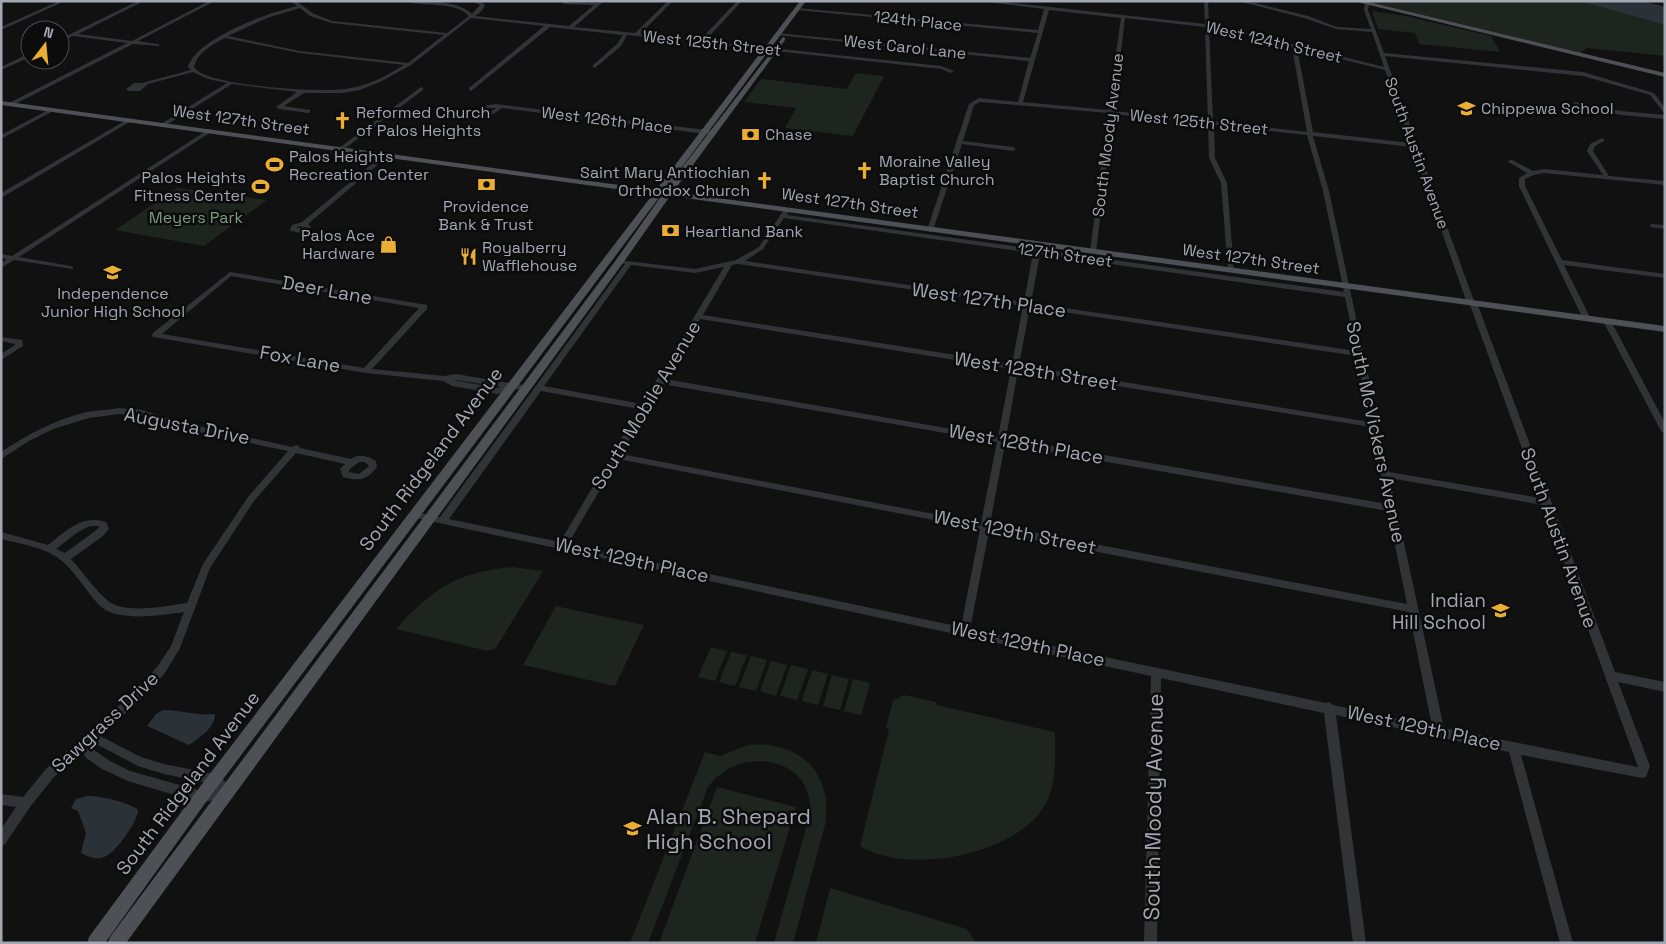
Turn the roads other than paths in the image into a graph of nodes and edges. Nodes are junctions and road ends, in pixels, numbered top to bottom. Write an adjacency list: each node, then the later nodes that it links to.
1 (63, 1): 32 (street)
2 (142, 1): 38 (street)
3 (213, 1): 42 (street)
4 (293, 1): 19 (street)
5 (407, 1): 24 (street)
6 (475, 1): 20 (street)
7 (671, 1): 39 (street)
8 (740, 1): 43 (street)
9 (803, 1): 23 (main road, South Ridgeland Avenue)
10 (811, 1): 25 (main road, South Ridgeland Avenue)
11 (981, 1): 17 (street, West 124th Street)
12 (1206, 1): 30 (street)
13 (1240, 1): 26 (street)
14 (1356, 1): 18 (main road)
15 (564, 3): 16 (street)
16 (600, 3): 31 (street)
17 (1028, 3): 22 (street, West 124th Street)
18 (1367, 4): 33 (street, South Austin Avenue); 57 (main road)
19 (300, 7): 36 (street); 41 (street)
20 (484, 7): 24 (street); 27 (street)
21 (1299, 7): 26 (street)
22 (1047, 8): 28 (street, West 124th Street); 34 (street)
23 (797, 9): 25 (street, 124th Place); 37 (main road, South Ridgeland Avenue)
24 (466, 10): 27 (street)
25 (805, 10): 34 (street, 124th Place); 40 (main road, South Ridgeland Avenue)
26 (1289, 13): 33 (street)
27 (472, 16): 29 (street, West 125th Street); 36 (street)
28 (1123, 17): 30 (street, West 124th Street); 71 (street, South Moody Avenue)
29 (549, 25): 31 (street, West 125th Street); 62 (street)
30 (1206, 25): 45 (street, West 124th Street); 75 (street)
31 (571, 27): 35 (street, West 125th Street)
32 (1, 29)
33 (1374, 31): 48 (street, South Austin Avenue)
34 (1040, 32): 50 (street)
35 (626, 33): 39 (street, West 125th Street); 52 (street)
36 (448, 34): 51 (street)
37 (778, 34): 40 (street, West Carol Lane); 46 (main road, South Ridgeland Avenue)
38 (72, 35): 42 (street)
39 (636, 35): 43 (street, West 125th Street)
40 (786, 35): 47 (main road, South Ridgeland Avenue); 50 (street, West Carol Lane)
41 (225, 37): 51 (street); 55 (street)
42 (130, 42): 44 (street); 65 (street)
43 (701, 42): 46 (street, West 125th Street)
44 (157, 45)
45 (1294, 45): 54 (street, West 124th Street); 81 (street, South McVickers Avenue)
46 (767, 48): 47 (street, West 125th Street); 79 (main road, South Ridgeland Avenue)
47 (776, 50): 56 (street, West 125th Street); 80 (main road, South Ridgeland Avenue)
48 (1383, 54): 54 (street, South Austin Avenue); 72 (street)
49 (20, 60): 53 (street)
50 (1032, 60): 66 (street)
51 (407, 64): 63 (street)
52 (595, 66)
53 (1, 69)
54 (1387, 69): 85 (street, South Austin Avenue)
55 (192, 71): 58 (street); 59 (street)
56 (952, 71)
57 (1665, 75)
58 (231, 83): 60 (street); 76 (street)
59 (144, 84)
60 (239, 84): 63 (street); 77 (street)
61 (421, 89): 86 (street)
62 (471, 89)
63 (303, 91): 70 (street)
64 (1, 103): 65 (main road, West 127th Street)
65 (11, 104): 69 (main road, West 127th Street)
66 (1020, 104): 71 (street, West 125th Street); 84 (street, West 125th Street)
67 (1575, 104): 73 (street)
68 (500, 107): 79 (street, West 126th Place)
69 (52, 110): 74 (main road, West 127th Street); 82 (street)
70 (308, 112)
71 (1112, 112): 75 (street, West 125th Street); 102 (street, South Moody Avenue)
72 (1665, 112)
73 (1665, 117)
74 (130, 120): 76 (main road, West 127th Street); 95 (street)
75 (1210, 123): 81 (street, West 125th Street); 111 (street)
76 (163, 125): 77 (main road, West 127th Street)
77 (171, 126): 78 (main road, West 127th Street)
78 (209, 131): 86 (main road, West 127th Street); 104 (street)
79 (703, 132): 80 (street, West 126th Place); 93 (main road, South Ridgeland Avenue)
80 (714, 133): 94 (main road, South Ridgeland Avenue)
81 (1310, 134): 85 (street, West 125th Street); 113 (street, South McVickers Avenue)
82 (1, 137)
83 (1602, 140): 91 (street)
84 (959, 142): 87 (street); 100 (street)
85 (1414, 145): 114 (street, South Austin Avenue)
86 (341, 149): 88 (main road, West 127th Street)
87 (1013, 149)
88 (386, 155): 93 (main road, West 127th Street); 97 (street)
89 (1510, 161): 90 (street)
90 (1532, 173): 91 (street); 107 (street)
91 (1607, 177): 92 (street)
92 (1665, 184)
93 (658, 192): 94 (main road, West 127th Street); 127 (main road, South Ridgeland Avenue)
94 (668, 194): 96 (main road, West 127th Street); 105 (main road, South Ridgeland Avenue)
95 (1, 196)
96 (784, 213): 100 (main road, West 127th Street); 101 (street, 127th Street); 106 (street)
97 (304, 224)
98 (1652, 226): 99 (street)
99 (1665, 227)
100 (930, 230): 101 (main road, West 127th Street)
101 (1038, 248): 102 (main road, West 127th Street); 113 (street, 127th Street); 115 (street)
102 (1093, 252): 111 (main road, West 127th Street)
103 (1, 256): 104 (street)
104 (14, 258): 109 (street); 110 (street)
105 (624, 262): 108 (street, West 127th Place); 128 (main road, South Ridgeland Avenue); 129 (street)
106 (738, 262): 108 (street, West 127th Place); 115 (street, West 127th Place)
107 (1559, 262): 112 (street); 117 (street)
108 (729, 264): 116 (street, South Mobile Avenue)
109 (1, 266)
110 (71, 268)
111 (1231, 271): 113 (main road, West 127th Street)
112 (1665, 276)
113 (1347, 291): 114 (main road, West 127th Street); 122 (street, South McVickers Avenue)
114 (1472, 303): 117 (main road, West 127th Street); 139 (street, South Austin Avenue)
115 (1027, 306): 122 (street, West 127th Place); 124 (street)
116 (698, 316): 124 (street, West 128th Street); 126 (street, South Mobile Avenue)
117 (1587, 319): 118 (main road, West 127th Street)
118 (1608, 322): 119 (main road, West 127th Street); 132 (street)
119 (1665, 329)
120 (156, 335): 125 (street, Fox Lane); 125 (street, Deer Lane)
121 (1, 339): 123 (street)
122 (1359, 354): 131 (street, South McVickers Avenue)
123 (1, 358)
124 (1015, 368): 131 (street, West 128th Street); 133 (street)
125 (366, 371): 127 (street, Fox Lane)
126 (659, 381): 130 (street, South Mobile Avenue); 133 (street, West 128th Place)
127 (511, 385): 128 (street); 141 (main road, South Ridgeland Avenue)
128 (526, 388): 142 (main road, South Ridgeland Avenue)
129 (539, 388): 130 (street); 142 (street)
130 (644, 407): 136 (street, South Mobile Avenue)
131 (1374, 425): 138 (street, South McVickers Avenue)
132 (1665, 431)
133 (1001, 440): 140 (street, West 128th Place); 143 (street)
134 (296, 448): 135 (street, Augusta Drive); 137 (street, Augusta Drive); 148 (street, Sawgrass Drive)
135 (1, 456)
136 (616, 456): 143 (street, West 129th Street); 145 (street, South Mobile Avenue)
137 (351, 462)
138 (1385, 474): 139 (street); 140 (street, South McVickers Avenue)
139 (1546, 502): 152 (street, South Austin Avenue)
140 (1392, 508): 149 (street, South McVickers Avenue)
141 (414, 515): 142 (street, West 129th Place); 159 (main road, South Ridgeland Avenue)
142 (436, 519): 145 (street, West 129th Place); 160 (main road, South Ridgeland Avenue)
143 (984, 526): 149 (street, West 129th Street); 150 (street)
144 (1, 535): 146 (street)
145 (563, 545): 150 (street, West 129th Place)
146 (49, 549): 147 (street); 147 (street)
147 (65, 558): 148 (street)
148 (190, 607): 156 (street, Sawgrass Drive)
149 (1413, 609): 155 (street, South McVickers Avenue)
150 (965, 630): 151 (street, West 129th Place)
151 (1156, 672): 154 (street, West 129th Place); 167 (street, South Moody Avenue)
152 (1610, 676): 153 (street); 158 (street, South Austin Avenue)
153 (1665, 687)
154 (1329, 707): 155 (street, West 129th Place); 168 (street)
155 (1439, 731): 157 (street, West 129th Place)
156 (88, 740): 159 (street); 161 (street); 163 (street, Sawgrass Drive)
157 (1514, 748): 158 (street, West 129th Place); 169 (street)
158 (1642, 773)
159 (215, 779): 160 (street); 161 (main road, South Ridgeland Avenue)
160 (227, 792): 161 (street); 166 (main road, South Ridgeland Avenue)
161 (201, 797): 165 (main road, South Ridgeland Avenue)
162 (1, 799): 163 (street)
163 (26, 803): 164 (street, Sawgrass Drive)
164 (1, 840)
165 (95, 943)
166 (116, 943)
167 (1150, 943)
168 (1360, 943)
169 (1567, 943)

